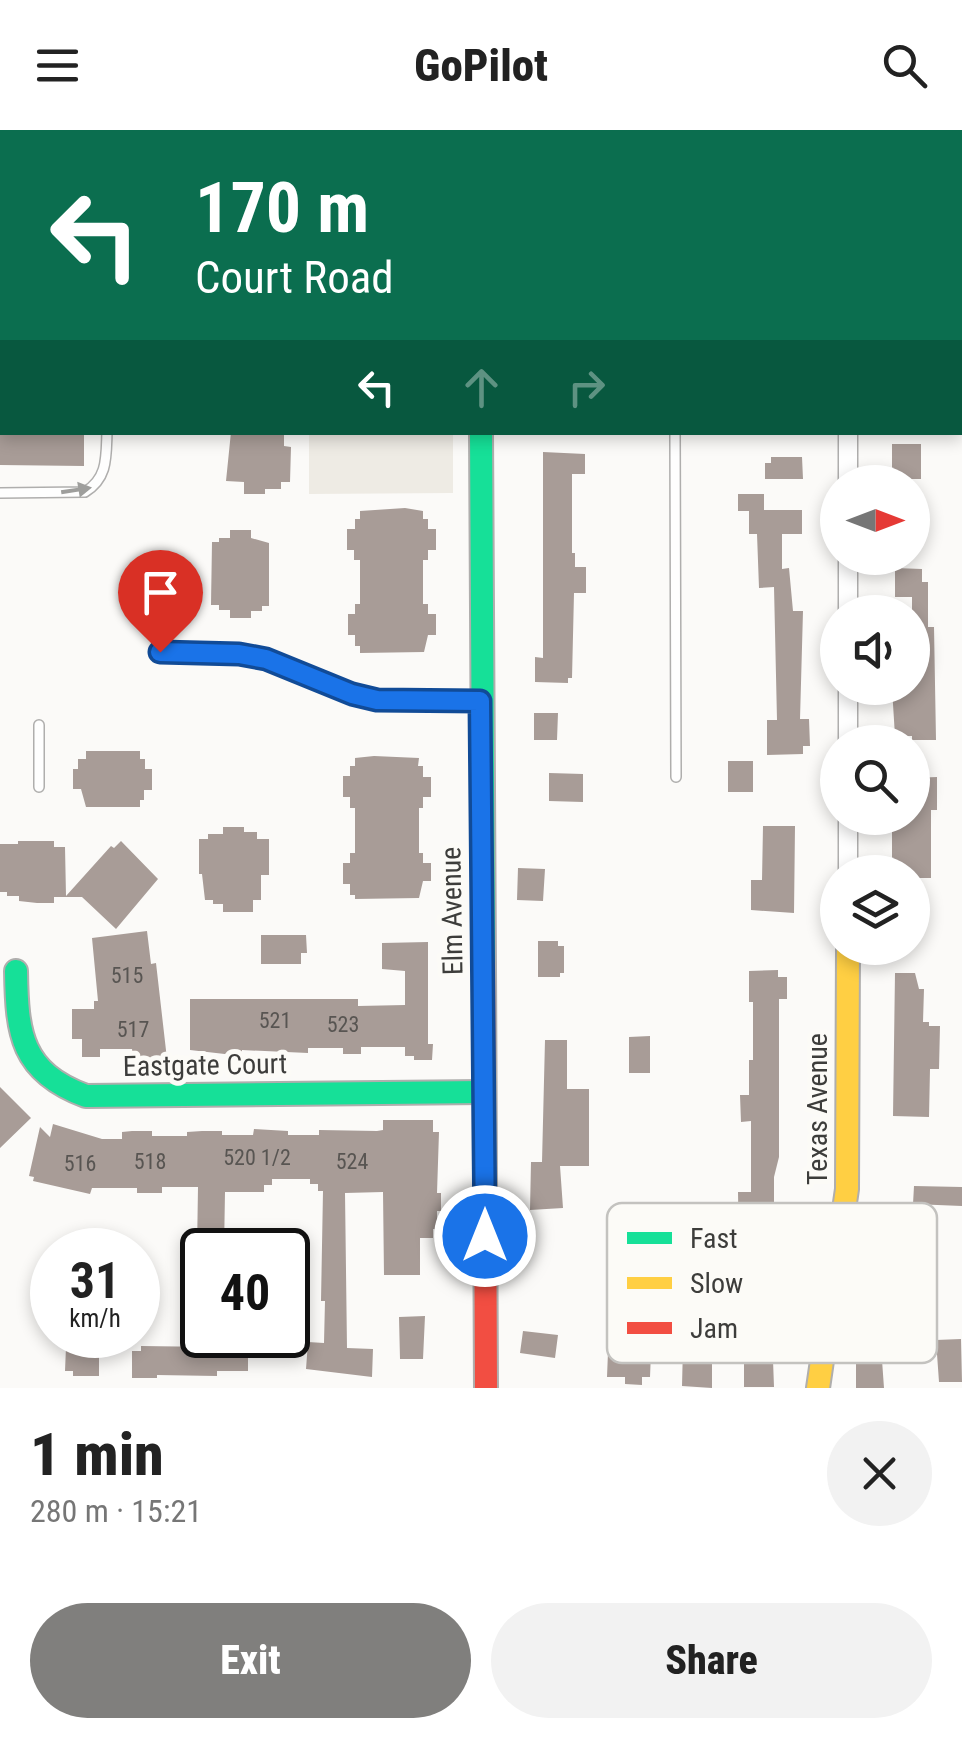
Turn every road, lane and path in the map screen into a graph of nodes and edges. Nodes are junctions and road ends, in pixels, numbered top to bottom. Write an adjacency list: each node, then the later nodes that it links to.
1 (106, 435): 6 (lane, one-way to 1)
2 (481, 435): 8 (street, Elm Avenue)
3 (676, 435): 10 (lane)
4 (848, 435): 5 (street)
5 (848, 465)
6 (0, 493)
7 (160, 652): 8 (street)
8 (480, 701): 14 (street, Elm Avenue)
9 (39, 726): 11 (lane)
10 (676, 776)
11 (39, 787)
12 (848, 965): 15 (street, Texas Avenue)
13 (16, 971): 14 (street, Eastgate Court)
14 (484, 1092): 17 (street, Elm Avenue)
15 (846, 1203)
16 (820, 1363): 18 (street, Texas Avenue)
17 (486, 1388)
18 (818, 1388)

